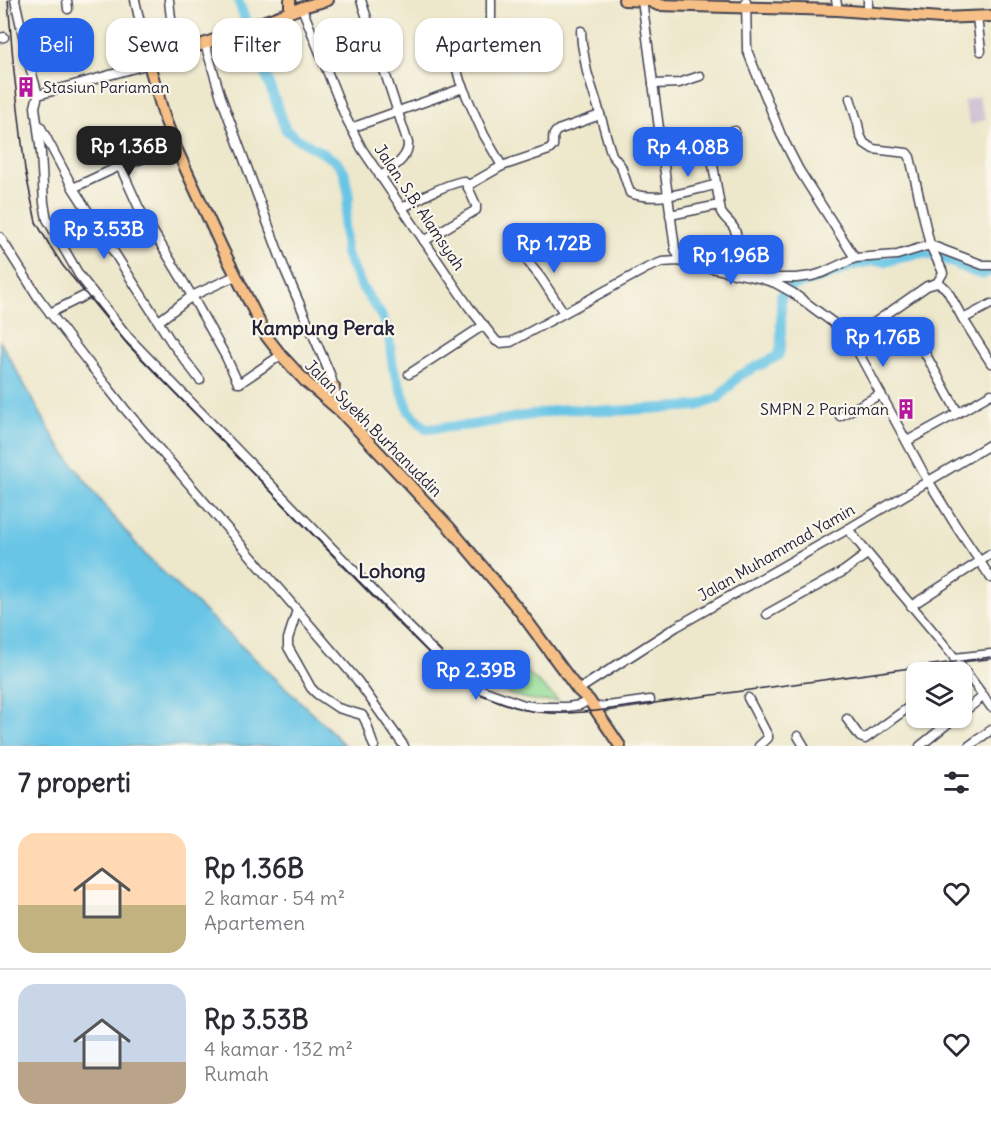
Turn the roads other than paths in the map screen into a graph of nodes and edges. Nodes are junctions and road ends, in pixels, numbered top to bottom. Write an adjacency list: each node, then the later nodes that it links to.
1 (15, 0): 33 (street)
2 (135, 0): 20 (street)
3 (169, 0): 21 (street)
4 (290, 0): 17 (main road)
5 (328, 0): 14 (main road)
6 (361, 0): 35 (street)
7 (490, 0): 22 (street)
8 (624, 0): 10 (main road)
9 (716, 0): 13 (main road)
10 (647, 1): 13 (main road); 31 (street)
11 (837, 2): 12 (main road); 13 (main road)
12 (868, 3): 16 (main road)
13 (746, 4): 16 (main road); 56 (street)
14 (304, 5): 17 (main road); 38 (street, Jalan. S.B. Alamsyah)
15 (991, 10): 16 (main road)
16 (895, 11): 19 (main road)
17 (290, 12): 24 (main road)
18 (991, 16): 19 (main road)
19 (977, 17): 26 (street)
20 (139, 18)
21 (171, 18)
22 (490, 18)
23 (581, 31): 36 (street)
24 (205, 44): 25 (main road); 79 (street)
25 (200, 46)
26 (981, 51)
27 (120, 72): 33 (street)
28 (151, 72): 40 (main road, Jalan Syekh Burhanuddin)
29 (458, 72): 32 (street)
30 (700, 76): 31 (street)
31 (653, 84): 47 (street)
32 (463, 88): 35 (street); 42 (street)
33 (38, 95): 37 (street)
34 (850, 98): 53 (street)
35 (397, 111): 38 (street); 43 (street)
36 (600, 115): 42 (street); 47 (street)
37 (37, 120): 46 (street); 64 (street)
38 (351, 128): 43 (street, Jalan. S.B. Alamsyah)
39 (735, 131): 44 (street)
40 (176, 148): 41 (street); 61 (main road, Jalan Syekh Burhanuddin)
41 (120, 166): 46 (street); 65 (street)
42 (502, 166): 45 (street)
43 (380, 177): 49 (street, Jalan. S.B. Alamsyah)
44 (715, 184): 47 (street); 48 (street)
45 (467, 186): 49 (street); 52 (street)
46 (73, 188): 70 (street)
47 (667, 196): 50 (street)
48 (719, 205): 50 (street); 60 (street)
49 (402, 208): 52 (street, Jalan. S.B. Alamsyah)
50 (670, 215): 54 (street)
51 (0, 237): 68 (street)
52 (424, 241): 71 (street, Jalan. S.B. Alamsyah)
53 (930, 245): 56 (street); 59 (street); 63 (street)
54 (675, 249): 57 (street); 58 (street)
55 (520, 252): 67 (street)
56 (855, 258): 62 (street)
57 (662, 262): 58 (street); 67 (street, Jalan. S.B. Alamsyah)
58 (692, 264): 60 (street)
59 (991, 264)
60 (734, 273): 62 (street)
61 (235, 276): 65 (street); 75 (main road, Jalan Syekh Burhanuddin)
62 (759, 278): 72 (street)
63 (937, 283): 69 (street); 72 (street)
64 (92, 292): 68 (street); 105 (street)
65 (192, 296): 70 (street); 75 (street)
66 (991, 304): 69 (street)
67 (564, 313): 71 (street, Jalan. S.B. Alamsyah)
68 (50, 314): 97 (street)
69 (963, 319): 74 (street)
70 (159, 321): 78 (street)
71 (484, 325): 77 (street)
72 (851, 339): 80 (street)
73 (920, 344): 84 (street)
74 (988, 351): 76 (street)
75 (281, 355): 82 (main road, Jalan Syekh Burhanuddin)
76 (991, 363)
77 (409, 374)
78 (200, 380)
79 (334, 387): 82 (main road); 83 (street)
80 (881, 394): 85 (street); 86 (street)
81 (991, 394): 84 (street)
82 (322, 395): 83 (main road, Jalan Syekh Burhanuddin)
83 (341, 412): 101 (main road, Jalan Syekh Burhanuddin)
84 (958, 413): 86 (street)
85 (840, 416)
86 (907, 441): 88 (street)
87 (991, 444): 89 (street, Jalan Muhammad Yamin)
88 (923, 472): 89 (street); 90 (street)
89 (929, 481): 90 (street, Jalan Muhammad Yamin); 94 (street)
90 (917, 487): 91 (street, Jalan Muhammad Yamin)
91 (848, 529): 92 (street); 101 (street, Jalan Muhammad Yamin)
92 (867, 554): 96 (street); 98 (street)
93 (991, 554): 94 (street)
94 (979, 561): 95 (street); 96 (street)
95 (991, 578)
96 (911, 606): 100 (street)
97 (297, 610): 113 (street); 114 (street)
98 (767, 615)
99 (991, 654): 100 (street)
100 (954, 658): 102 (street)
101 (579, 690): 105 (main road, Jalan Syekh Burhanuddin)
102 (984, 696): 106 (street); 107 (street)
103 (747, 698): 116 (street)
104 (650, 700): 105 (street)
105 (592, 704): 115 (main road, Jalan Syekh Burhanuddin)
106 (972, 705)
107 (991, 707)
108 (906, 709): 109 (street)
109 (847, 719)
110 (941, 728): 118 (street)
111 (991, 730): 119 (street)
112 (798, 736): 117 (street)
113 (374, 746)
114 (404, 746)
115 (620, 746)
116 (759, 746)
117 (804, 746)
118 (920, 746)
119 (969, 746)

